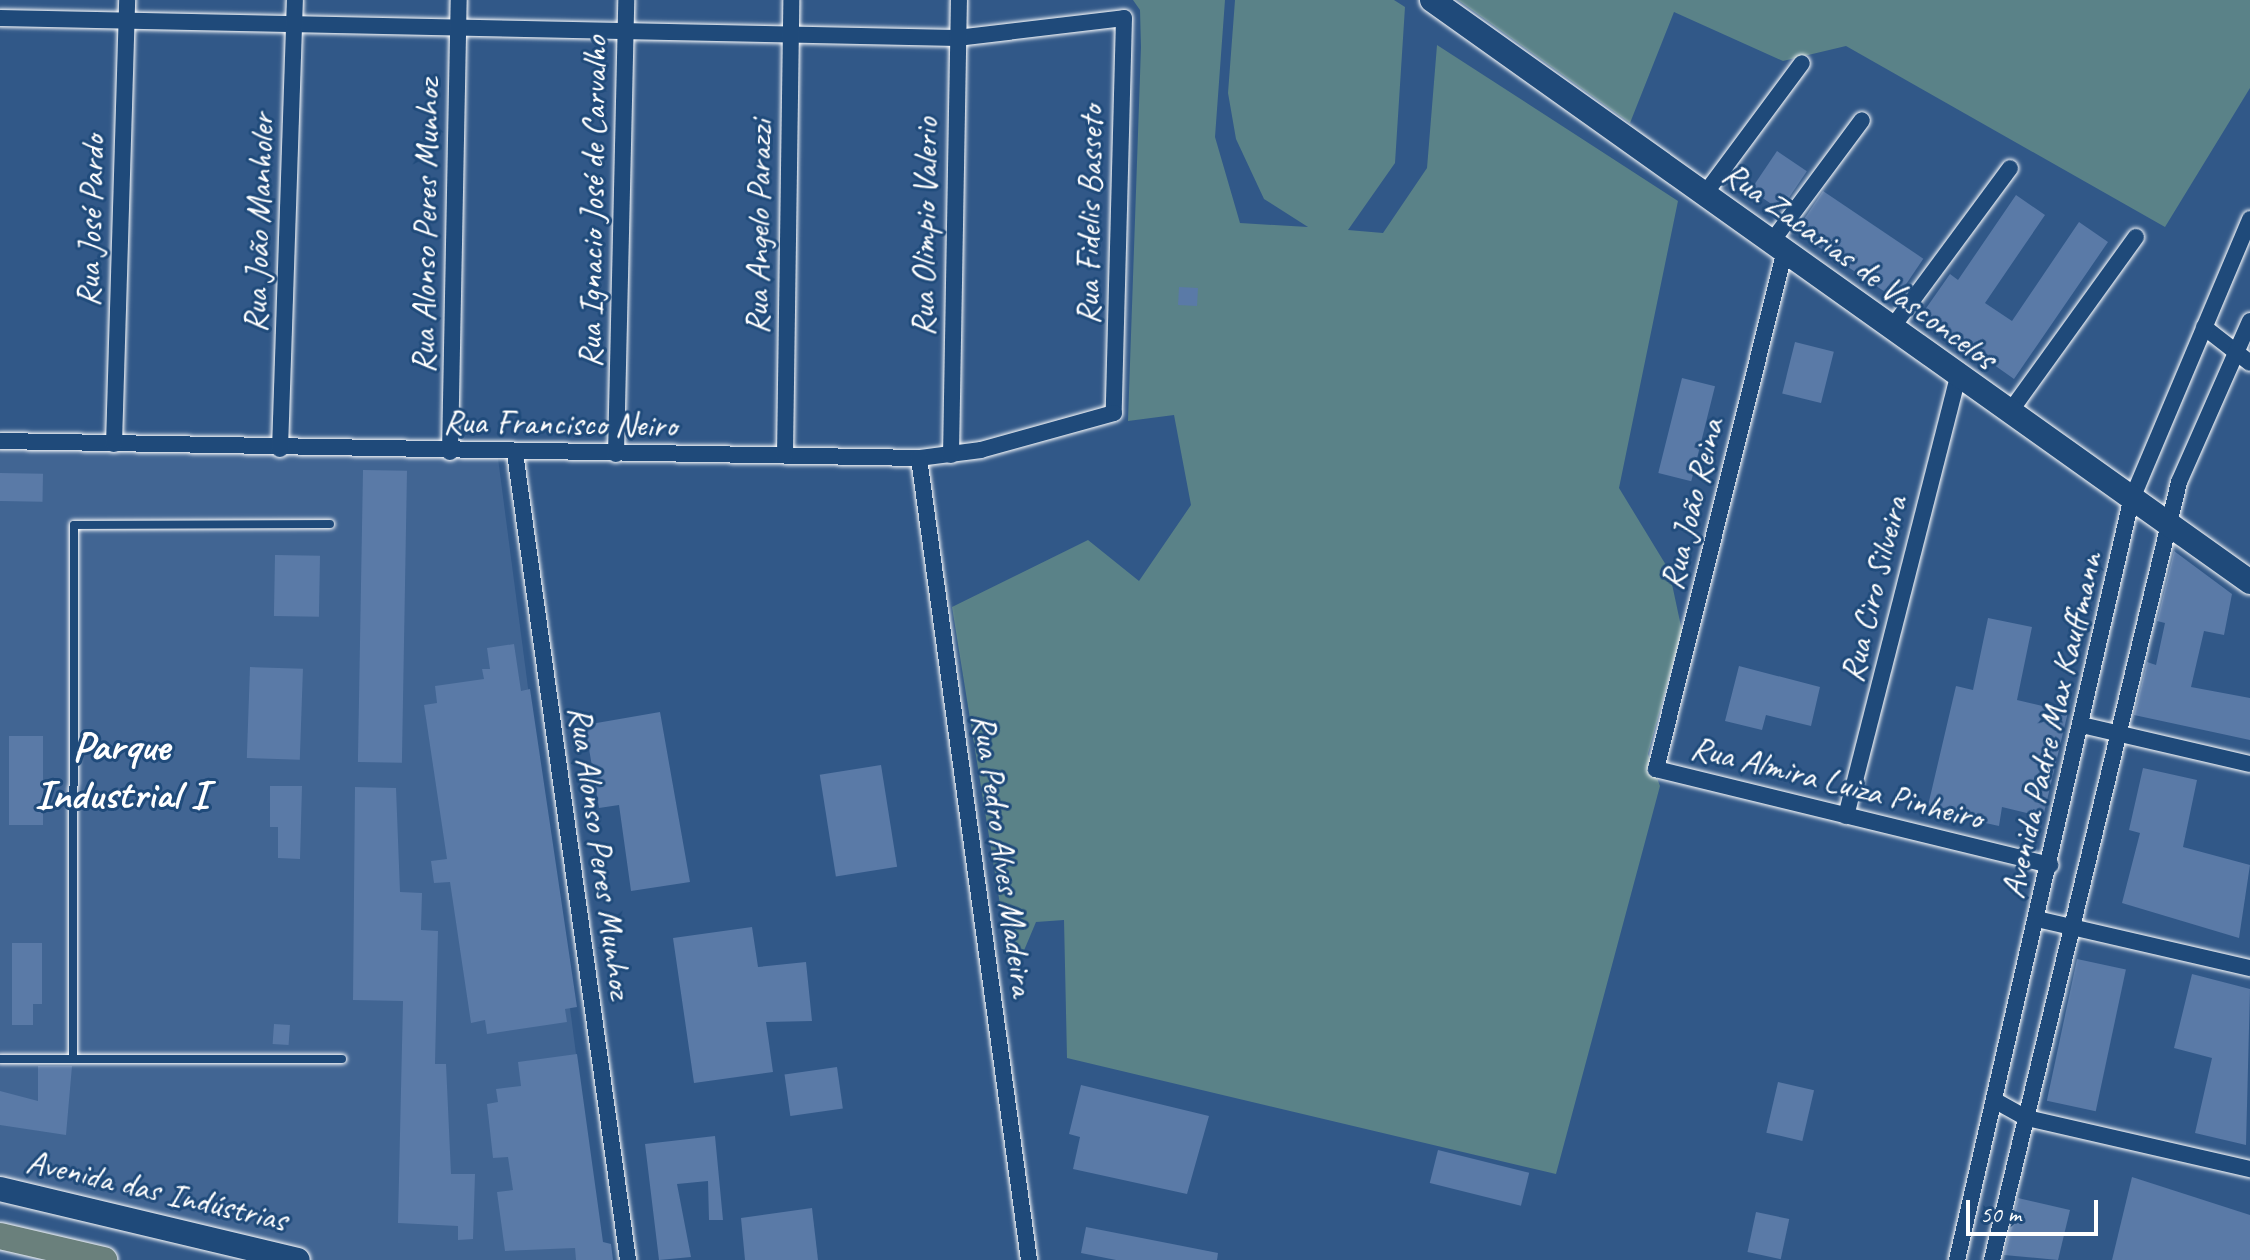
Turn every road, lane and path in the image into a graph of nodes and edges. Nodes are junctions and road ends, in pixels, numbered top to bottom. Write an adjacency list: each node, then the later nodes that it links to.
1 (127, 0): 9 (street, Rua José Pardo)
2 (295, 0): 10 (street, Rua João Manholer)
3 (459, 0): 11 (street, Rua Alonso Peres Munhoz)
4 (626, 0): 12 (street, Rua Ignacio José de Carvalho)
5 (791, 0): 13 (street, Rua Angelo Parazzi)
6 (959, 0): 14 (street, Rua Olimpio Valerio)
7 (1432, 0): 18 (street, Rua Zacarias de Vasconcelos)
8 (0, 18): 9 (street)
9 (126, 22): 10 (street); 31 (street, Rua José Pardo)
10 (294, 26): 11 (street); 32 (street, Rua João Manholer)
11 (459, 29): 12 (street); 33 (street, Rua Alonso Peres Munhoz)
12 (626, 32): 13 (street); 35 (street, Rua Ignacio José de Carvalho)
13 (790, 36): 14 (street); 36 (street, Rua Angelo Parazzi)
14 (957, 38): 28 (street, Rua Fidelis Basseto); 37 (street, Rua Olimpio Valerio)
15 (1802, 63): 18 (street)
16 (1862, 120): 21 (street)
17 (2010, 168): 24 (street)
18 (1704, 195): 21 (street, Rua Zacarias de Vasconcelos)
19 (2250, 219): 23 (street, Avenida Padre Max Kauffmann)
20 (2136, 237): 29 (street)
21 (1777, 249): 24 (street, Rua Zacarias de Vasconcelos); 46 (street, Rua João Reina)
22 (2250, 321): 25 (street, Avenida Padre Max Kauffmann)
23 (2204, 327): 25 (street); 39 (street, Avenida Padre Max Kauffmann)
24 (1891, 329): 27 (street, Rua Zacarias de Vasconcelos)
25 (2236, 353): 26 (street); 41 (street, Avenida Padre Max Kauffmann)
26 (2250, 363)
27 (1958, 377): 29 (street, Rua Zacarias de Vasconcelos); 47 (street, Rua Ciro Silveira)
28 (1114, 413): 37 (street, Rua Francisco Neiro)
29 (2009, 413): 39 (street, Rua Zacarias de Vasconcelos)
30 (0, 441): 31 (street, Rua Francisco Neiro)
31 (114, 444): 32 (street, Rua Francisco Neiro)
32 (280, 449): 33 (street, Rua Francisco Neiro)
33 (450, 452): 34 (street, Rua Francisco Neiro)
34 (515, 453): 35 (street, Rua Francisco Neiro); 62 (street, Rua Alonso Peres Munhoz)
35 (616, 454): 36 (street, Rua Francisco Neiro)
36 (785, 455): 38 (street, Rua Francisco Neiro)
37 (951, 455): 38 (street, Rua Francisco Neiro)
38 (919, 458): 63 (street, Rua Pedro Alves Madeira)
39 (2131, 501): 41 (street, Rua Zacarias de Vasconcelos); 43 (street, Avenida Padre Max Kauffmann)
40 (330, 524): 52 (lane)
41 (2167, 524): 42 (street, Rua Zacarias de Vasconcelos); 44 (street, Avenida Padre Max Kauffmann)
42 (2250, 582)
43 (2082, 725): 44 (street); 48 (street, Avenida Padre Max Kauffmann)
44 (2118, 733): 45 (street); 50 (street, Avenida Padre Max Kauffmann)
45 (2250, 764)
46 (1656, 769): 47 (street, Rua Almira Luiza Pinheiro)
47 (1846, 816): 48 (street, Rua Almira Luiza Pinheiro)
48 (2050, 865): 49 (street, Avenida Padre Max Kauffmann)
49 (2037, 919): 50 (street); 55 (street, Avenida Padre Max Kauffmann)
50 (2073, 928): 51 (street); 56 (street, Avenida Padre Max Kauffmann)
51 (2250, 968)
52 (73, 1057): 53 (lane); 54 (lane)
53 (0, 1059)
54 (342, 1059)
55 (1994, 1100): 56 (street); 64 (street, Avenida Padre Max Kauffmann)
56 (2027, 1118): 57 (street); 65 (street, Avenida Padre Max Kauffmann)
57 (2250, 1169)
58 (0, 1189): 61 (street, Avenida das Indústrias)
59 (0, 1236): 60 (main road)
60 (104, 1260)
61 (298, 1260)
62 (628, 1260)
63 (1029, 1260)
64 (1957, 1260)
65 (1992, 1260)

